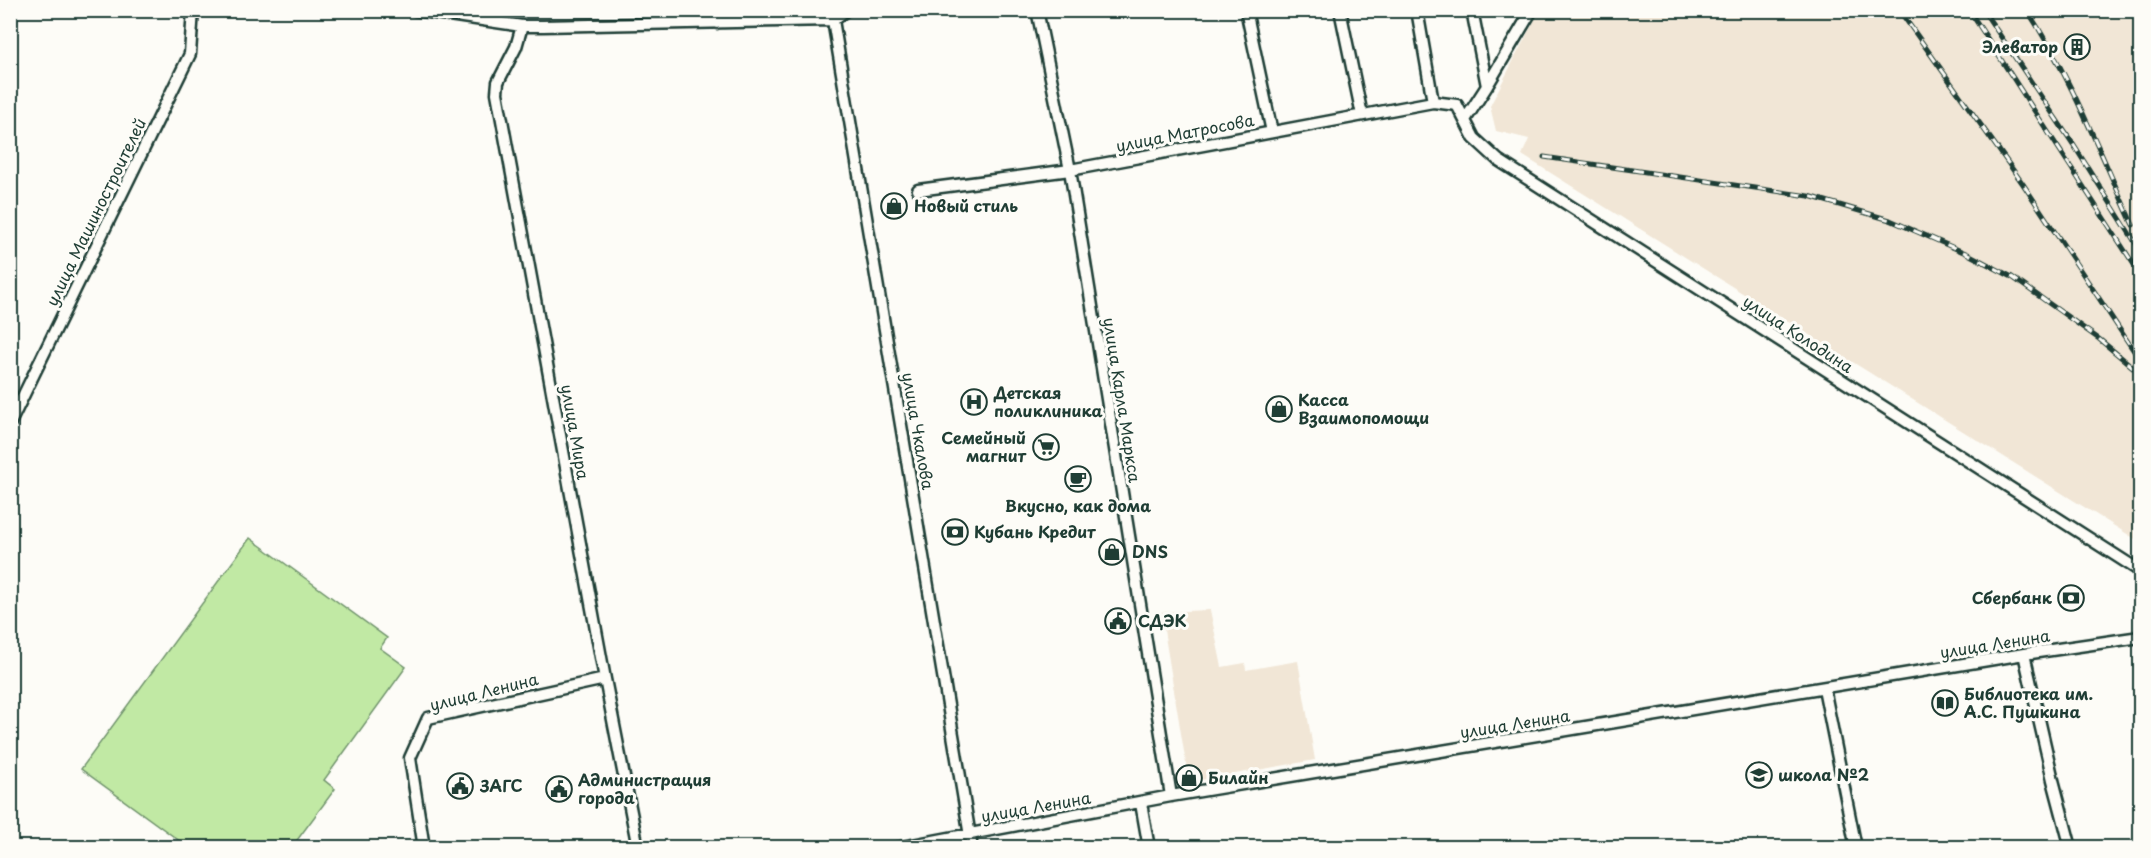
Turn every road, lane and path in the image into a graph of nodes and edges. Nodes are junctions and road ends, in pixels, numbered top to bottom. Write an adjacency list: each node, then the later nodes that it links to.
1 (193, 10): 22 (street, улица Машиностроителей)
2 (415, 10): 13 (street)
3 (716, 10): 12 (street)
4 (846, 10): 11 (street)
5 (1037, 10): 20 (street, улица Карла Маркса)
6 (1246, 10): 19 (street)
7 (1340, 10): 17 (street)
8 (1417, 10): 15 (street)
9 (1472, 10): 14 (street)
10 (1532, 10): 14 (street)
11 (833, 20): 12 (street); 30 (street, улица Чкалова)
12 (717, 23): 13 (street)
13 (522, 26): 26 (street, улица Мира)
14 (1487, 86): 18 (street)
15 (1433, 102): 16 (street, улица Матросова); 17 (street, улица Матросова)
16 (1457, 105): 18 (street, улица Колодина)
17 (1362, 114): 19 (street, улица Матросова)
18 (1465, 120): 23 (street, улица Колодина)
19 (1272, 132): 20 (street, улица Матросова)
20 (1070, 170): 21 (street, улица Матросова); 28 (street, улица Карла Маркса)
21 (918, 190)
22 (10, 423)
23 (2140, 570)
24 (2140, 637): 25 (street, улица Ленина)
25 (2024, 654): 27 (street, улица Ленина); 37 (street)
26 (605, 679): 31 (street, улица Ленина); 32 (street, улица Мира)
27 (1824, 688): 28 (street, улица Ленина); 36 (street)
28 (1171, 796): 29 (street, улица Ленина)
29 (1141, 803): 30 (street, улица Ленина); 35 (street)
30 (970, 833): 33 (street, улица Ленина); 34 (street, улица Чкалова)
31 (424, 848)
32 (638, 848)
33 (896, 848)
34 (972, 848)
35 (1149, 848)
36 (1856, 848)
37 (2071, 848)

